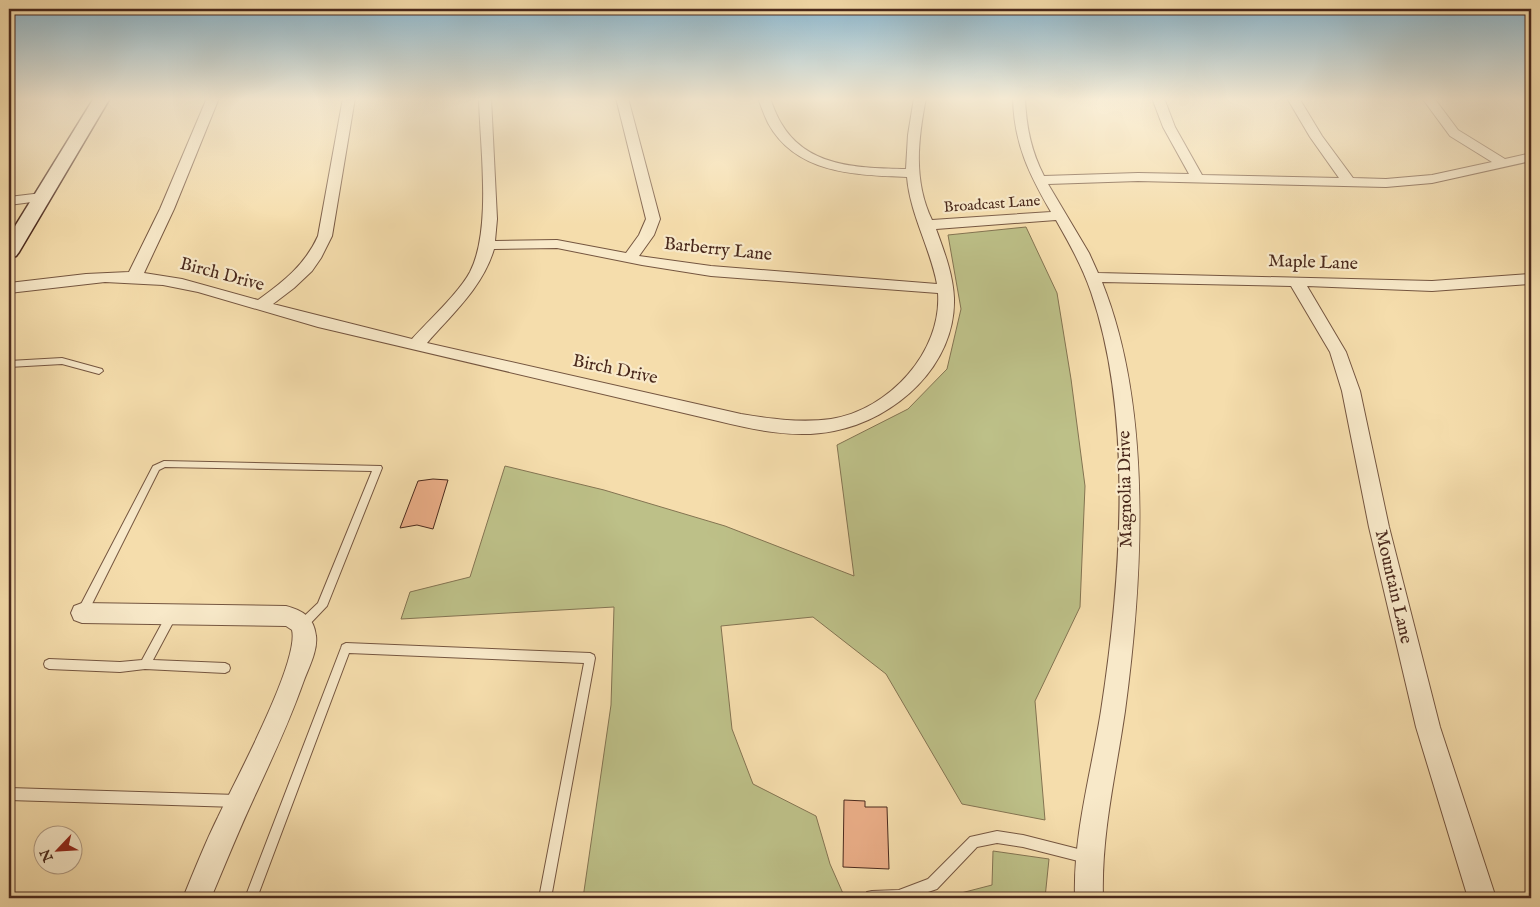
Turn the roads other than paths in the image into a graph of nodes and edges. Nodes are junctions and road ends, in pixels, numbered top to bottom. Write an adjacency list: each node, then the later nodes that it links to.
1 (76, 140): 18 (street)
2 (195, 140): 25 (street)
3 (342, 140): 32 (street)
4 (487, 140): 22 (street)
5 (633, 140): 24 (street)
6 (785, 140): 14 (street)
7 (914, 140): 14 (street, Birch Drive)
8 (1024, 140): 16 (street, Magnolia Drive)
9 (1176, 140): 15 (street)
10 (1318, 140): 17 (street)
11 (1466, 140): 13 (street)
12 (1531, 157): 13 (street)
13 (1504, 164): 17 (street)
14 (913, 173): 21 (street, Birch Drive)
15 (1198, 179): 16 (street); 17 (street)
16 (1039, 180): 20 (street, Magnolia Drive)
17 (1350, 183)
18 (42, 197): 19 (street); 23 (street)
19 (9, 201)
20 (1059, 216): 21 (street, Broadcast Lane); 26 (street, Magnolia Drive)
21 (927, 226): 30 (street, Birch Drive)
22 (488, 245): 24 (street, Barberry Lane); 33 (street)
23 (9, 252)
24 (630, 258): 30 (street, Barberry Lane)
25 (134, 277): 29 (street, Birch Drive); 32 (street, Birch Drive)
26 (1093, 277): 28 (street, Maple Lane); 44 (street, Magnolia Drive)
27 (1524, 280): 28 (street, Maple Lane); 31 (street)
28 (1296, 281): 50 (street, Mountain Lane)
29 (9, 288)
30 (946, 289): 33 (street, Birch Drive)
31 (1531, 293)
32 (259, 306): 33 (street, Birch Drive)
33 (416, 345)
34 (9, 364): 35 (lane)
35 (100, 371)
36 (82, 613): 37 (street); 38 (lane)
37 (172, 615): 38 (street); 40 (lane)
38 (302, 626): 43 (street)
39 (49, 664): 40 (lane)
40 (145, 664): 41 (lane)
41 (225, 668)
42 (9, 794): 43 (lane)
43 (239, 801): 46 (street)
44 (1091, 858): 45 (lane); 49 (street, Magnolia Drive)
45 (872, 897)
46 (197, 898)
47 (251, 898): 48 (lane)
48 (545, 898)
49 (1089, 898)
50 (1482, 898)

